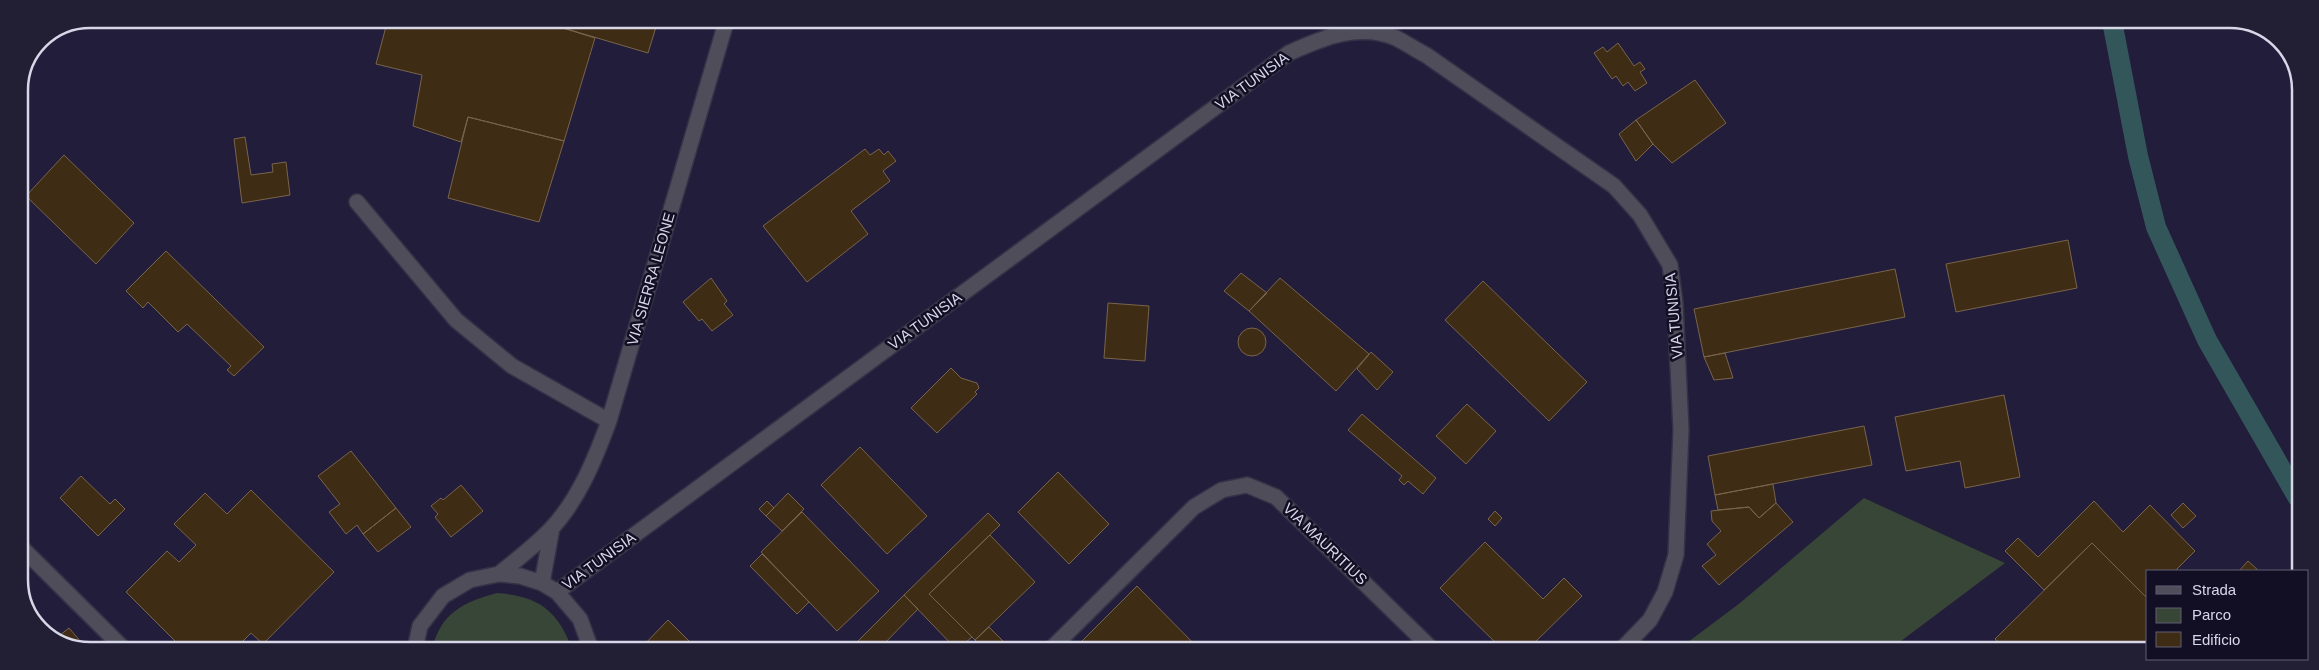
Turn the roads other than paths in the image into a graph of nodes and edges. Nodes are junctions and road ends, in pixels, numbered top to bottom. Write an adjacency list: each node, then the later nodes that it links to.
1 (725, 27): 5 (street, VIA SIERRA LEONE)
2 (1353, 27): 10 (street, VIA TUNISIA)
3 (1364, 27): 16 (street, VIA TUNISIA)
4 (357, 202): 5 (street)
5 (609, 422): 6 (street, VIA SIERRA LEONE)
6 (552, 528): 8 (street, VIA SIERRA LEONE); 9 (street, VIA SIERRA LEONE)
7 (28, 554): 11 (street)
8 (499, 574): 9 (street); 12 (street)
9 (542, 583): 10 (street)
10 (557, 592): 13 (street)
11 (117, 642)
12 (417, 642)
13 (588, 642)
14 (1058, 642): 15 (street, VIA MAURITIUS)
15 (1425, 642)
16 (1629, 642)

